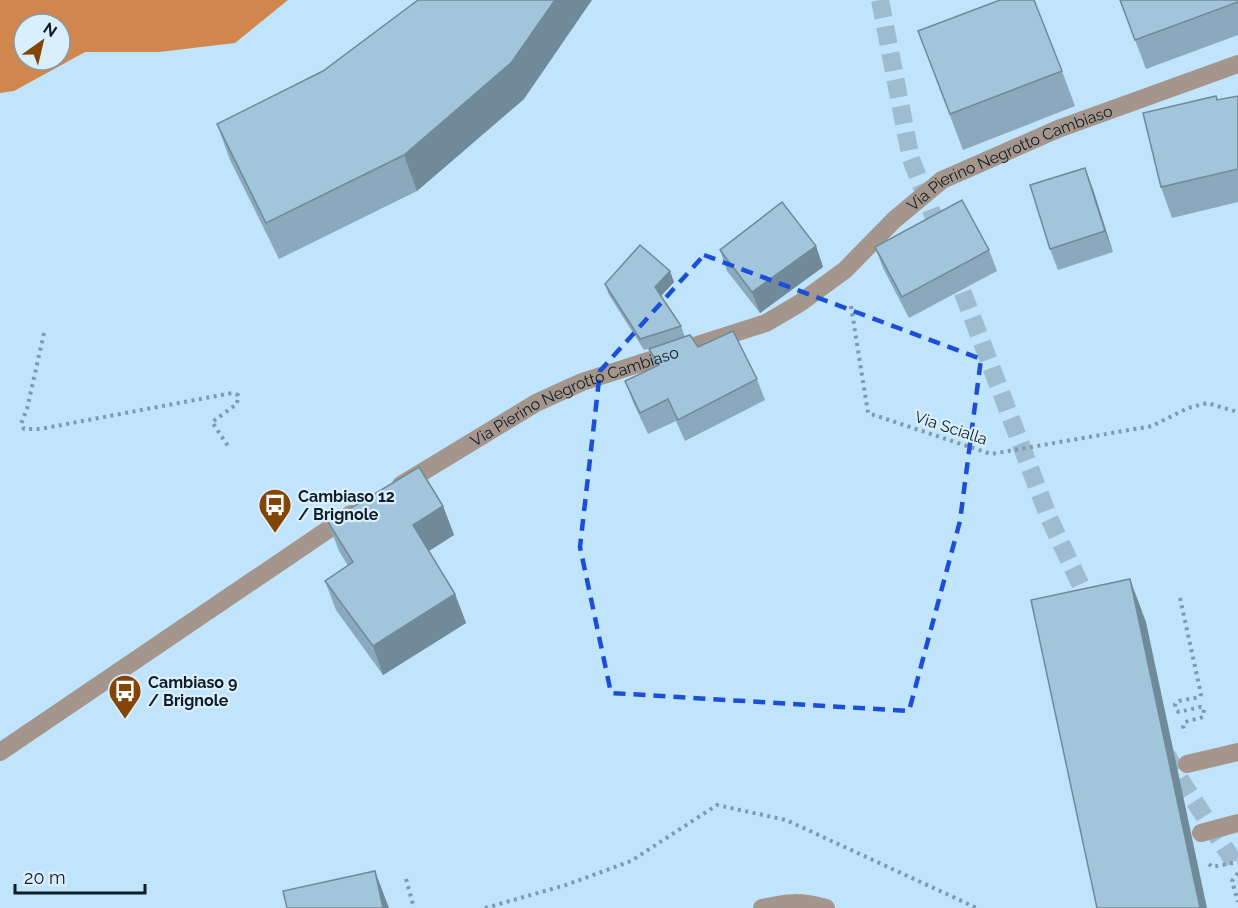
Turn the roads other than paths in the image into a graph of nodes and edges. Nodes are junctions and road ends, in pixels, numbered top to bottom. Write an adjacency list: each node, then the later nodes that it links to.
1 (1238, 64): 2 (street, Via Pierino Negrotto Cambiaso)
2 (388, 493)
3 (362, 507): 4 (street)
4 (0, 752)
5 (1238, 752): 6 (street)
6 (1189, 764)
7 (1238, 823): 8 (street)
8 (1201, 832)
9 (762, 908): 10 (street)
10 (826, 908)

